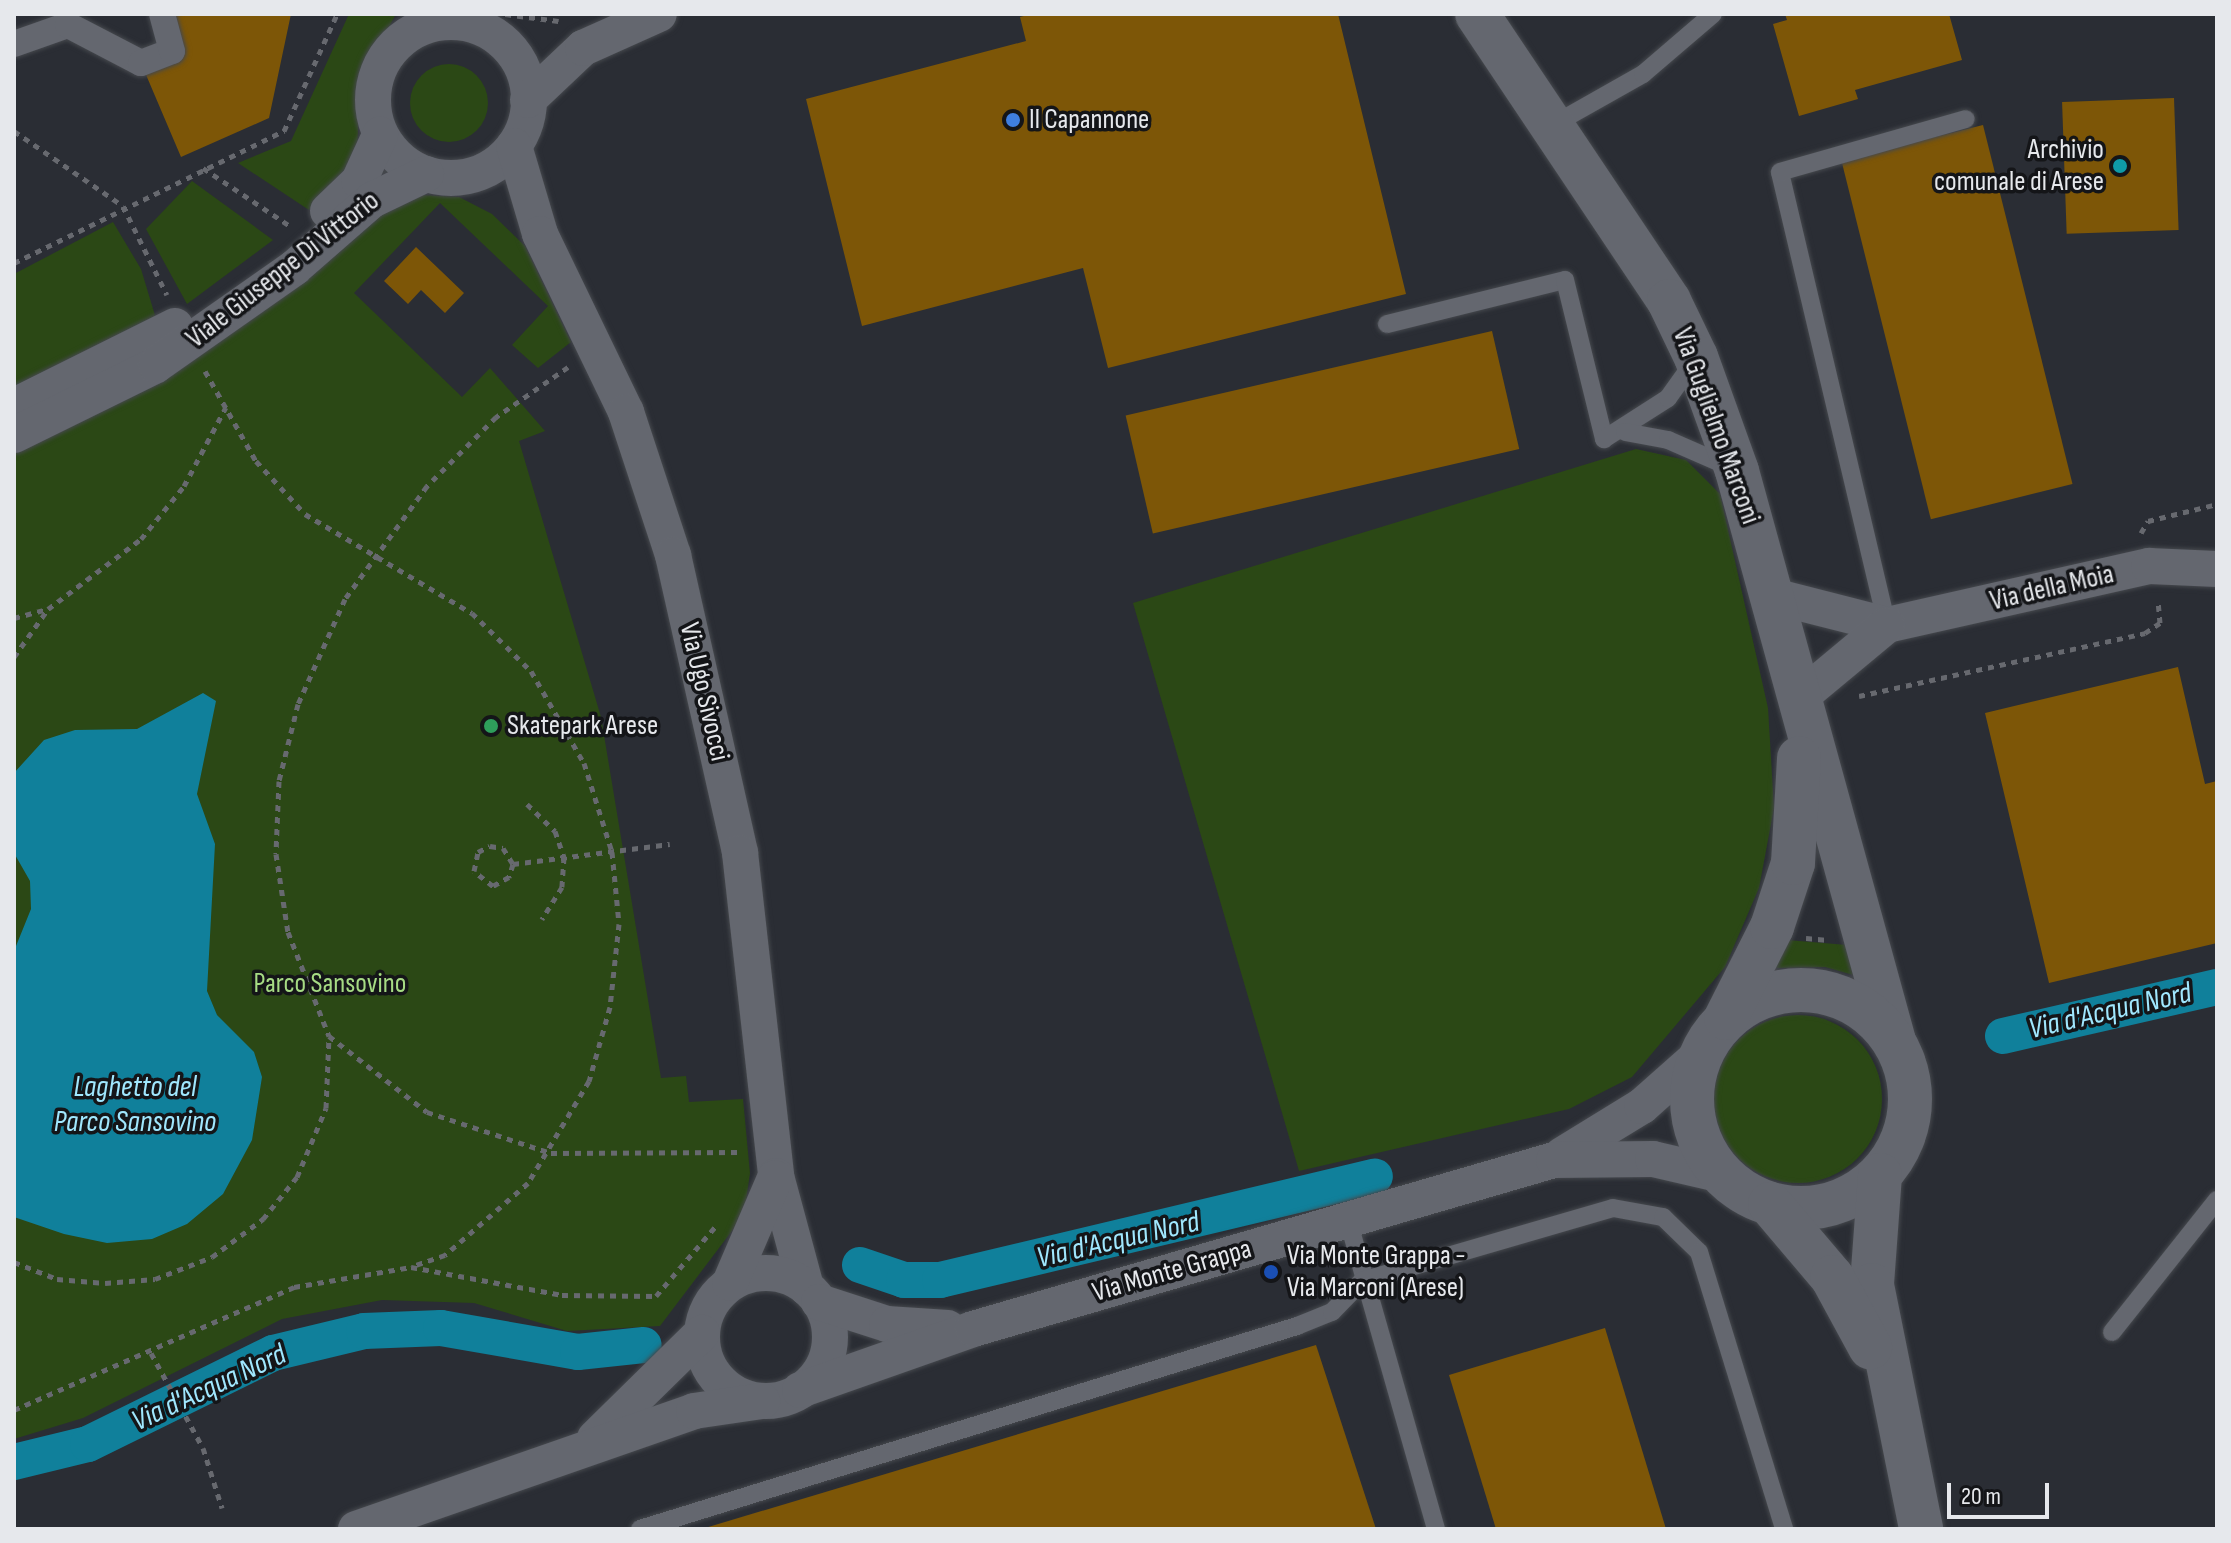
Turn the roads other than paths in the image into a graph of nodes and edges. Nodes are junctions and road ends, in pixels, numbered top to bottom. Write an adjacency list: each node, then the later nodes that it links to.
1 (162, 14): 9 (street)
2 (659, 14): 8 (street)
3 (1477, 14): 12 (street, Via Guglielmo Marconi)
4 (1713, 14): 12 (lane)
5 (457, 18): 6 (street); 7 (street)
6 (414, 22): 13 (street)
7 (506, 30): 8 (street); 10 (street)
8 (574, 34): 10 (street)
9 (14, 44)
10 (528, 100): 14 (street)
11 (1966, 119): 26 (lane)
12 (1551, 126): 19 (street, Via Guglielmo Marconi)
13 (380, 135): 15 (street); 20 (street, Viale Giuseppe Di Vittorio)
14 (514, 146): 16 (street); 17 (street, Via Ugo Sivocci)
15 (426, 174): 16 (street); 22 (street, Viale Giuseppe Di Vittorio)
16 (474, 175): 17 (street, Via Ugo Sivocci)
17 (540, 234): 33 (street, Via Ugo Sivocci)
18 (1387, 324): 21 (lane)
19 (1696, 357): 21 (lane); 23 (street, Via Guglielmo Marconi)
20 (14, 406)
21 (1625, 432): 23 (lane)
22 (14, 435)
23 (1737, 471): 25 (street, Via Guglielmo Marconi)
24 (2217, 569): 26 (street, Via della Moia)
25 (1773, 596): 26 (street, Via della Moia); 27 (street, Via Guglielmo Marconi)
26 (1887, 625): 27 (street, Via della Moia)
27 (1797, 700): 28 (street, Via Guglielmo Marconi); 29 (street, Via Guglielmo Marconi)
28 (1713, 1036): 29 (street); 30 (street, Via Monte Grappa); 31 (street)
29 (1894, 1041): 32 (street)
30 (1554, 1160): 31 (street, Via Monte Grappa); 36 (street, Via Monte Grappa)
31 (1722, 1175): 35 (street)
32 (1880, 1175): 35 (street); 43 (street)
33 (776, 1176): 38 (street, Via Ugo Sivocci); 39 (street, Via Ugo Sivocci)
34 (2217, 1200): 41 (lane)
35 (1770, 1204): 43 (street)
36 (1348, 1220): 37 (lane); 40 (street, Via Monte Grappa)
37 (1362, 1281): 48 (lane); 49 (lane); 50 (lane)
38 (730, 1283): 39 (street); 42 (street)
39 (812, 1294): 40 (street, Via Monte Grappa); 44 (street)
40 (973, 1329): 44 (street, Via Monte Grappa)
41 (2112, 1332)
42 (702, 1333): 45 (street); 46 (street)
43 (1888, 1385): 51 (street)
44 (800, 1390): 45 (street)
45 (762, 1401): 46 (street)
46 (560, 1461): 47 (street)
47 (356, 1529)
48 (640, 1529)
49 (1436, 1529)
50 (1784, 1529)
51 (1921, 1529)

